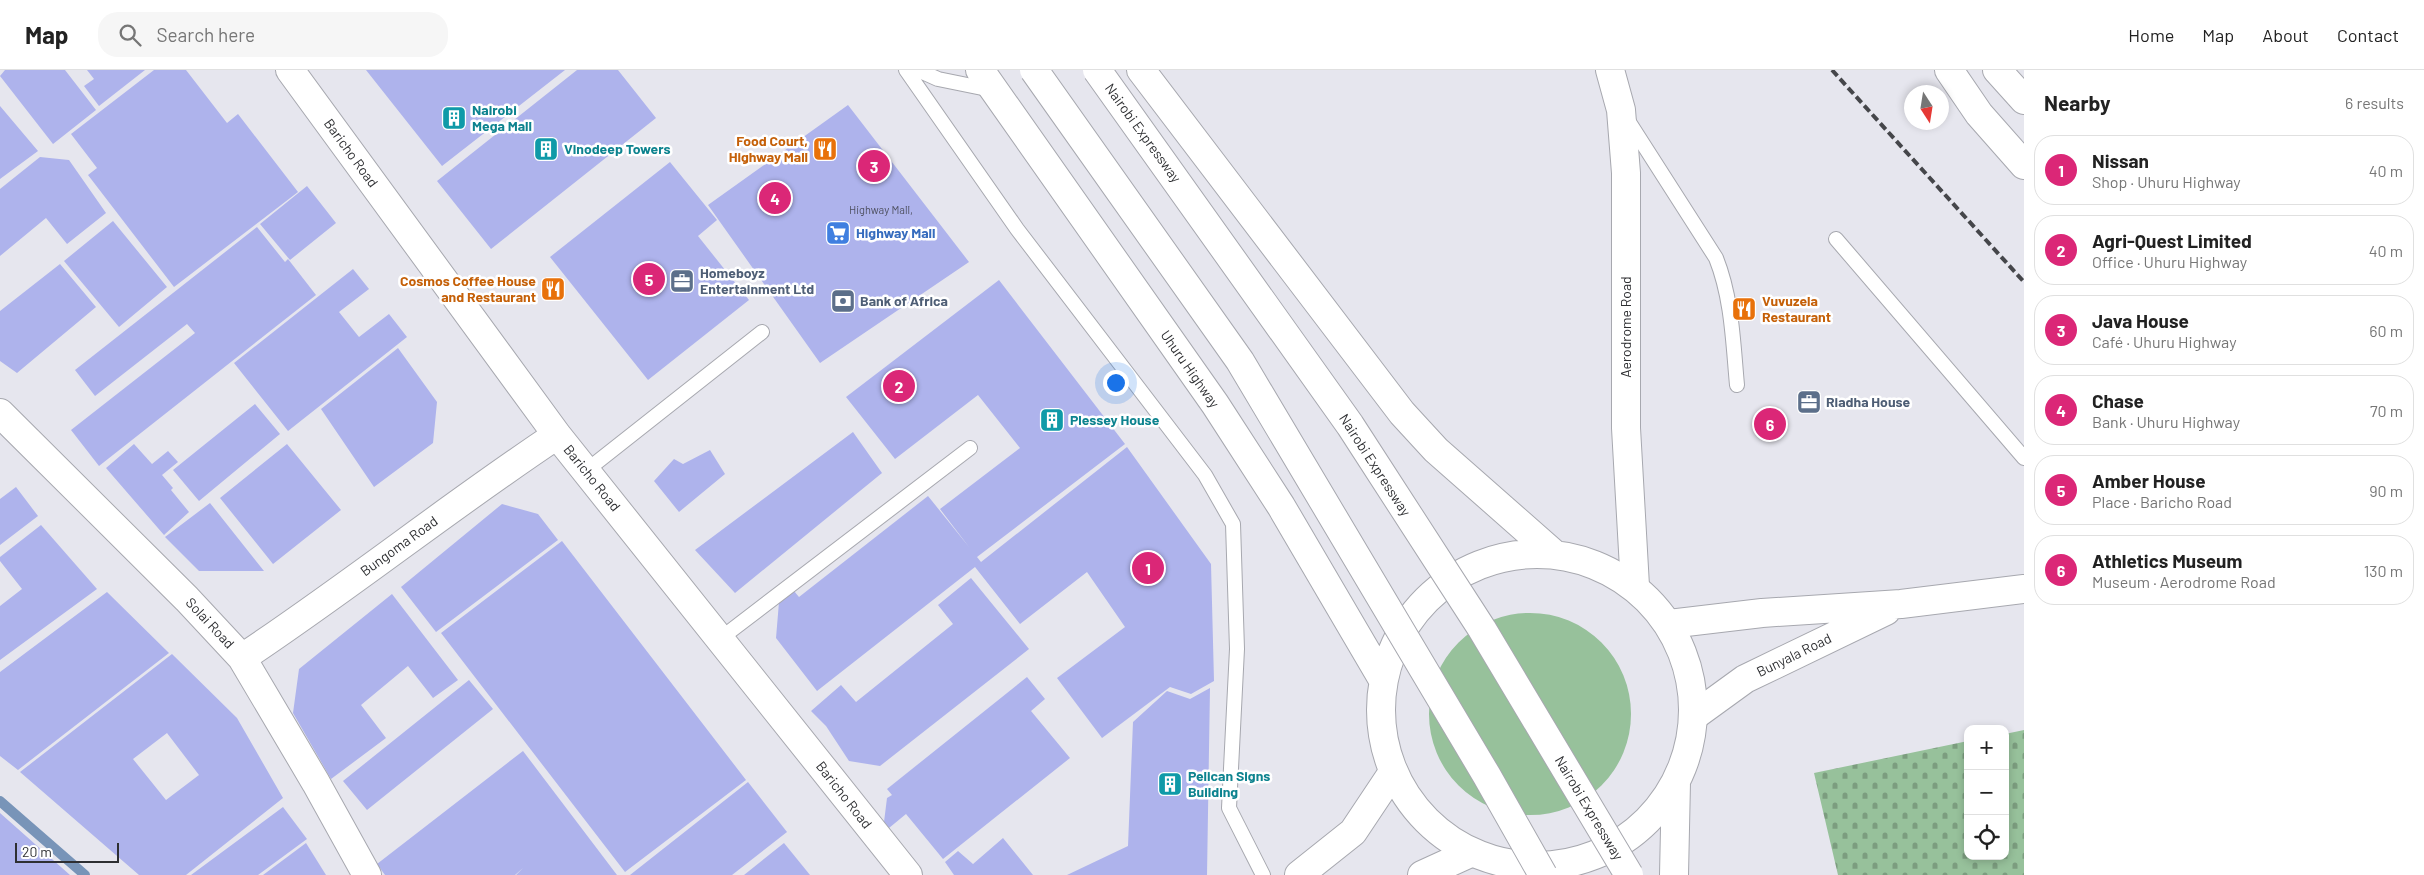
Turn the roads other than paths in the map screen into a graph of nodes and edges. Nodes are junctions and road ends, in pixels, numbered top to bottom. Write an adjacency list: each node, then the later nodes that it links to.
1 (290, 70): 18 (main road, Baricho Road)
2 (906, 70): 37 (lane)
3 (918, 70): 10 (lane)
4 (1034, 70): 40 (main road, bridge)
5 (1097, 70): 41 (main road, Nairobi Expressway, bridge)
6 (1141, 70): 22 (main road)
7 (1610, 70): 12 (main road, Aerodrome Road)
8 (1949, 70): 13 (main road)
9 (1997, 70): 11 (main road)
10 (988, 80): 29 (main road, Uhuru Highway)
11 (2024, 100)
12 (1621, 110): 16 (lane); 23 (main road, Aerodrome Road)
13 (2022, 157)
14 (1836, 240): 20 (lane)
15 (762, 332): 21 (lane)
16 (1738, 385)
17 (0, 413): 28 (main road, Solai Road)
18 (557, 434): 21 (main road, Baricho Road); 28 (main road, Bungoma Road)
19 (970, 448): 27 (lane)
20 (2024, 458)
21 (587, 470): 27 (main road, Baricho Road)
22 (1553, 553): 23 (main road); 29 (main road)
23 (1635, 586): 26 (main road)
24 (2024, 590): 25 (main road, Bunyala Road)
25 (1900, 604): 26 (main road, Bunyala Road); 30 (main road, Bunyala Road)
26 (1669, 624): 30 (main road)
27 (720, 639): 36 (main road, Baricho Road)
28 (242, 658): 35 (main road, Solai Road)
29 (1383, 680): 31 (main road)
30 (1694, 716): 32 (main road)
31 (1393, 772): 33 (main road); 38 (main road)
32 (1676, 782): 34 (main road); 42 (main road)
33 (1468, 854): 34 (main road); 39 (main road)
34 (1517, 870)
35 (367, 875)
36 (908, 875)
37 (1263, 875)
38 (1299, 875)
39 (1422, 875)
40 (1543, 875)
41 (1629, 875)
42 (1674, 875)

